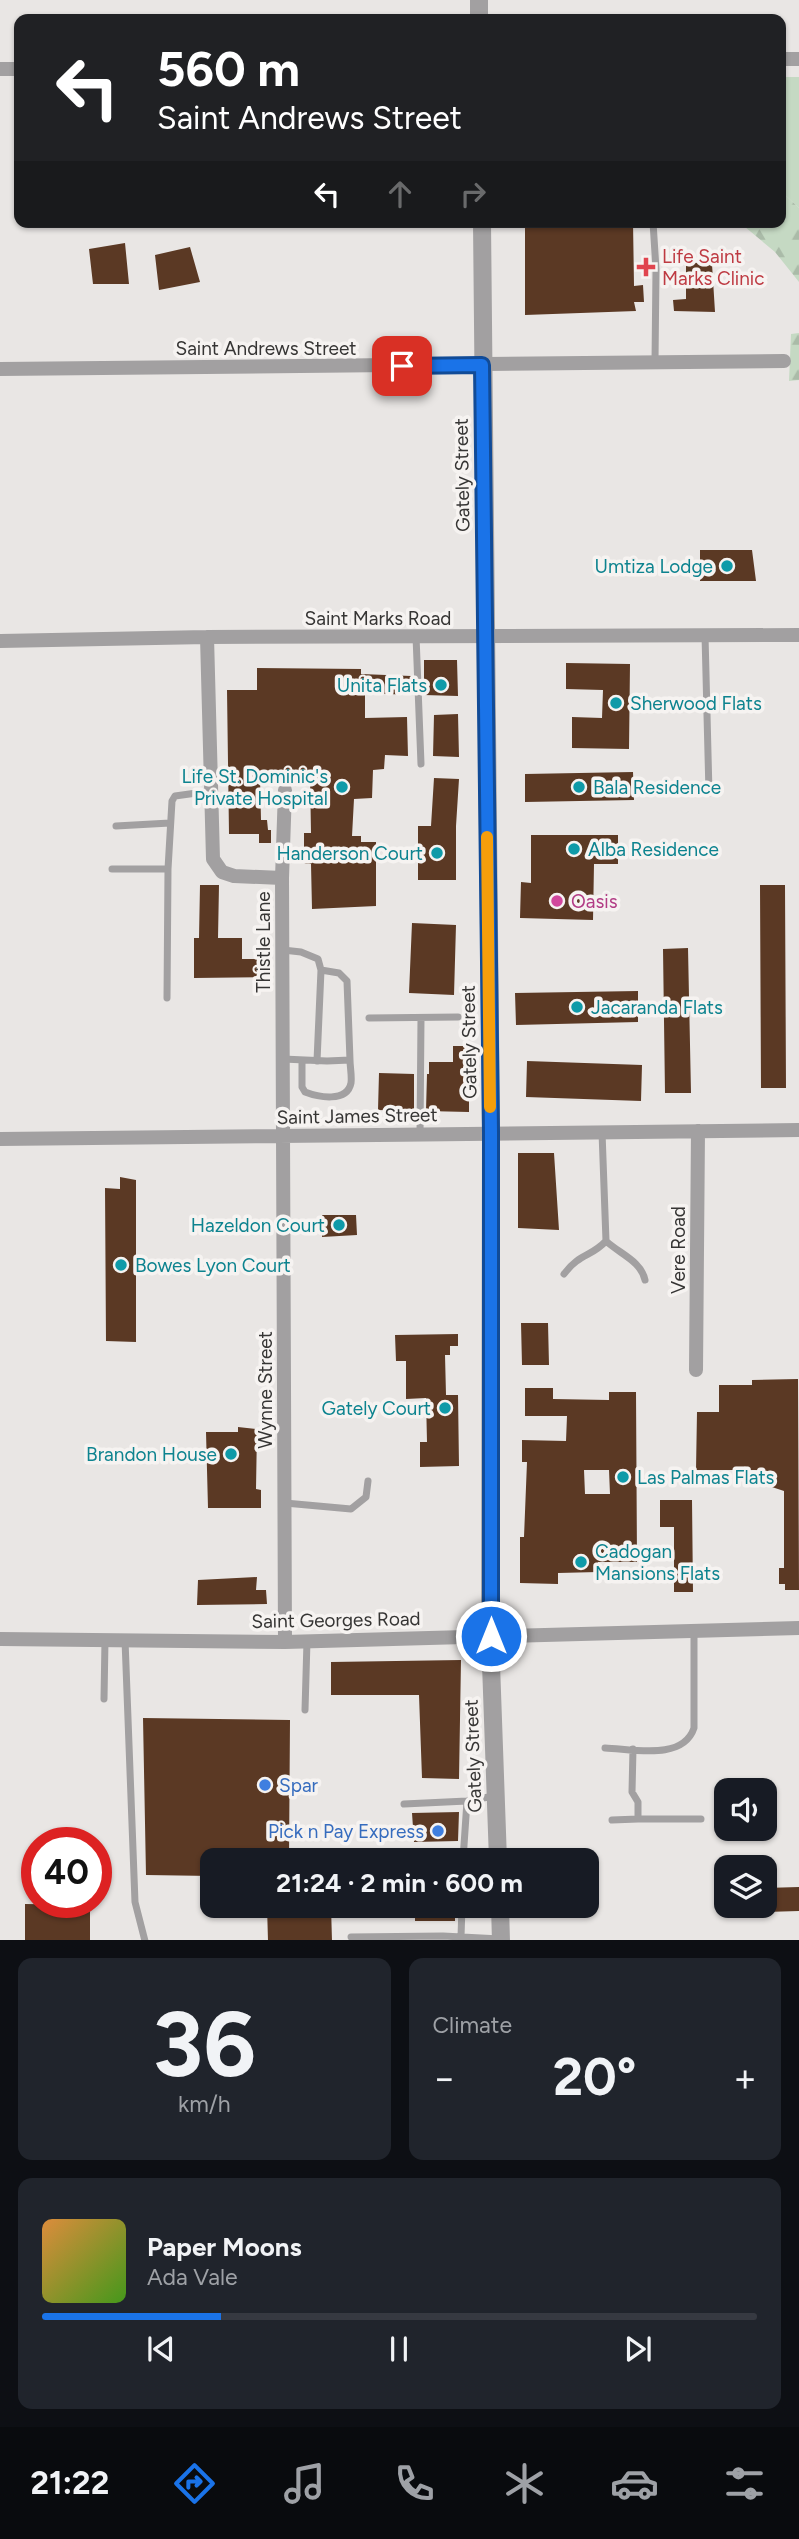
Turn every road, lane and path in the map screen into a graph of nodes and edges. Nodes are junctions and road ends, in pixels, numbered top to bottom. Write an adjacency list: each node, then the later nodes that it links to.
1 (482, 228): 5 (street, Gately Street)
2 (653, 228): 4 (lane)
3 (783, 361): 4 (street, Saint Andrews Street)
4 (655, 363): 5 (street, Saint Andrews Street)
5 (482, 365): 6 (street, Saint Andrews Street); 11 (street, Gately Street)
6 (0, 369)
7 (705, 635): 8 (street, Saint Marks Road); 11 (street, Saint Marks Road); 16 (lane)
8 (799, 635)
9 (415, 636): 10 (street, Saint Marks Road); 11 (street, Saint Marks Road); 13 (lane)
10 (207, 637): 12 (street, Saint Marks Road); 15 (street, Thistle Lane)
11 (485, 637): 35 (street, Gately Street)
12 (0, 641)
13 (421, 764)
14 (285, 790): 21 (street)
15 (211, 792): 17 (lane); 21 (street, Thistle Lane)
16 (709, 793)
17 (170, 823): 18 (lane); 20 (lane)
18 (116, 826)
19 (112, 869): 20 (lane)
20 (168, 869): 24 (lane)
21 (282, 878): 22 (street, Thistle Lane)
22 (283, 950): 23 (lane); 28 (street, Thistle Lane)
23 (321, 970): 30 (lane); 31 (lane)
24 (167, 998)
25 (458, 1017): 27 (lane)
26 (369, 1018): 27 (lane)
27 (421, 1018): 36 (lane)
28 (283, 1059): 29 (lane); 37 (street, Thistle Lane)
29 (302, 1060): 30 (lane); 31 (lane)
30 (349, 1060): 31 (lane)
31 (317, 1061)
32 (799, 1130): 34 (street, Saint James Street)
33 (602, 1131): 34 (street, Saint James Street); 35 (street, Saint James Street); 39 (lane)
34 (698, 1131): 42 (street, Vere Road)
35 (491, 1132): 36 (street, Saint James Street); 47 (street, Gately Street)
36 (420, 1134): 37 (street, Saint James Street)
37 (283, 1138): 38 (street, Saint James Street); 44 (street, Wynne Street)
38 (0, 1139)
39 (606, 1241): 40 (lane); 41 (lane)
40 (564, 1274)
41 (645, 1280)
42 (696, 1370)
43 (368, 1481): 44 (lane)
44 (285, 1503): 52 (street, Wynne Street)
45 (799, 1628): 46 (street, Saint Georges Road)
46 (694, 1631): 47 (street, Saint Georges Road); 56 (lane)
47 (491, 1636): 51 (street, Saint Georges Road); 57 (street, Gately Street)
48 (0, 1639): 49 (street, Saint Georges Road)
49 (105, 1639): 50 (street, Saint Georges Road); 53 (lane)
50 (125, 1640): 52 (street, Saint Georges Road); 69 (lane)
51 (307, 1641): 52 (street, Saint Georges Road); 54 (lane)
52 (285, 1642)
53 (104, 1699)
54 (305, 1710)
55 (605, 1748): 56 (lane)
56 (633, 1749): 61 (lane)
57 (495, 1796): 58 (lane); 64 (street, Gately Street)
58 (467, 1801): 59 (lane); 63 (lane)
59 (404, 1804)
60 (701, 1818): 61 (lane)
61 (638, 1819): 62 (lane)
62 (612, 1820)
63 (464, 1848)
64 (497, 1848)
65 (462, 1918): 68 (lane)
66 (500, 1918): 70 (street)
67 (351, 1937): 68 (lane)
68 (461, 1937): 70 (lane)
69 (145, 1940)
70 (501, 1940)

